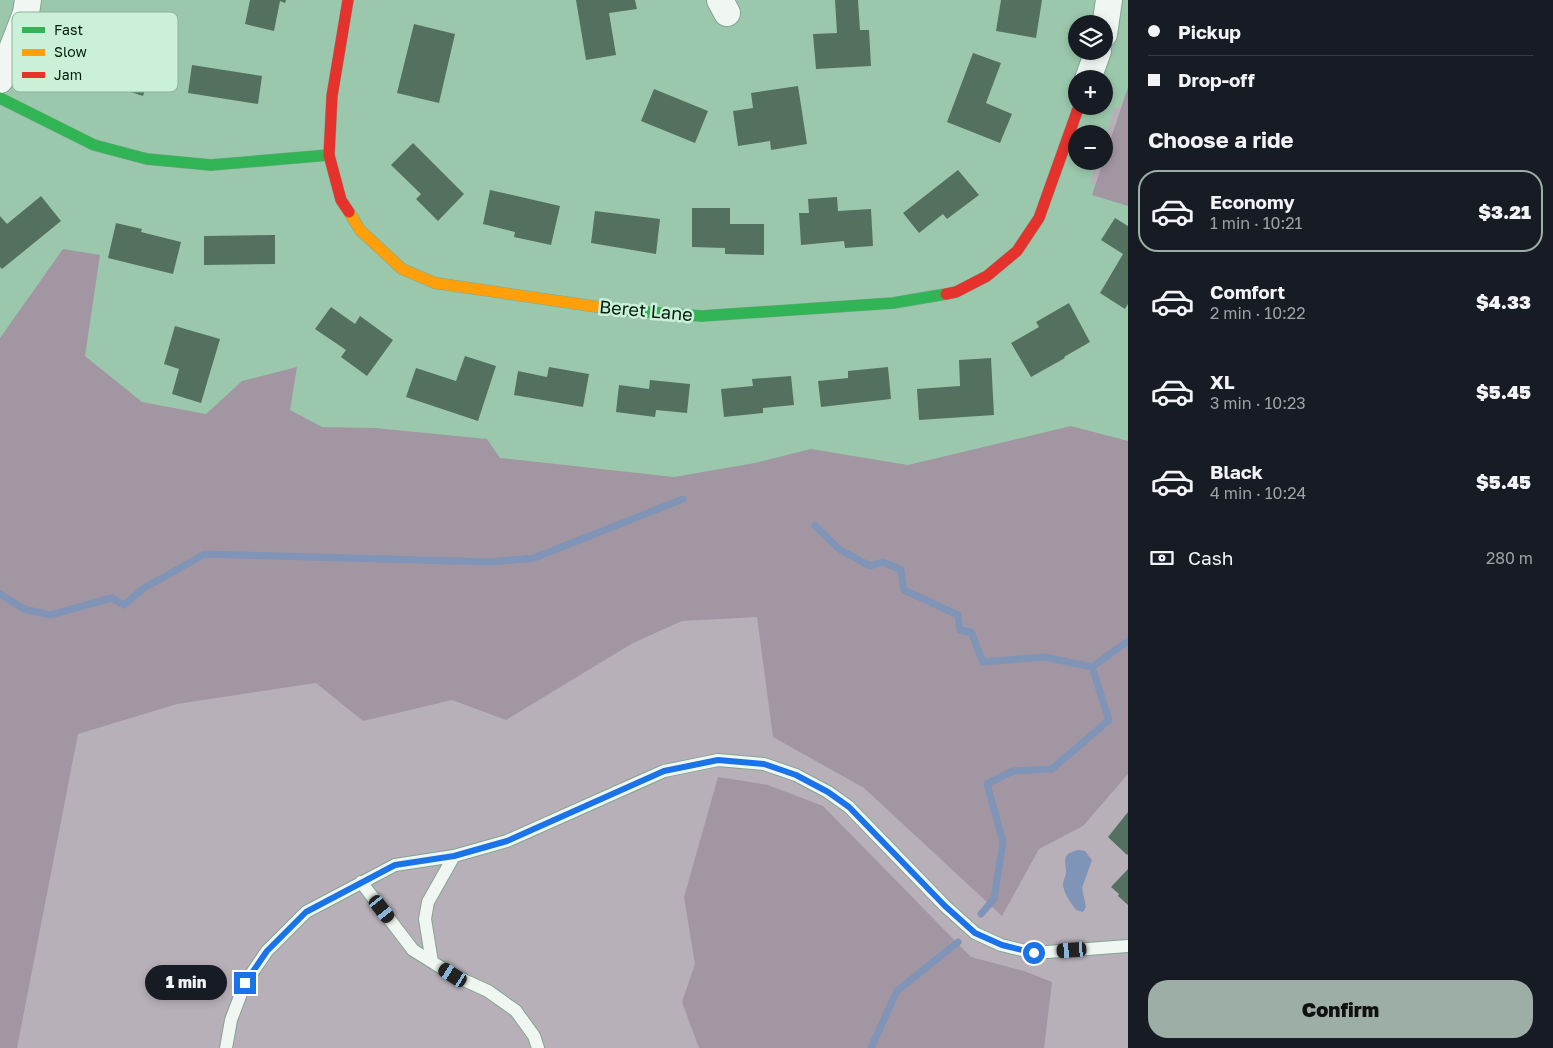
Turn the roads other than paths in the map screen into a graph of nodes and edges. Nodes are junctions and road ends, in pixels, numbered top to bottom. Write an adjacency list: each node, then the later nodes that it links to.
1 (348, 0): 8 (street, Beret Lane)
2 (1109, 0): 3 (street)
3 (1107, 15)
4 (12, 49): 5 (street)
5 (0, 80)
6 (0, 98): 8 (street)
7 (1076, 115): 8 (street, Beret Lane)
8 (328, 155)
9 (454, 856): 10 (lane); 11 (lane); 12 (lane)
10 (361, 882): 12 (lane); 13 (lane)
11 (1128, 946)
12 (432, 962): 14 (lane)
13 (226, 1048)
14 (538, 1048)

